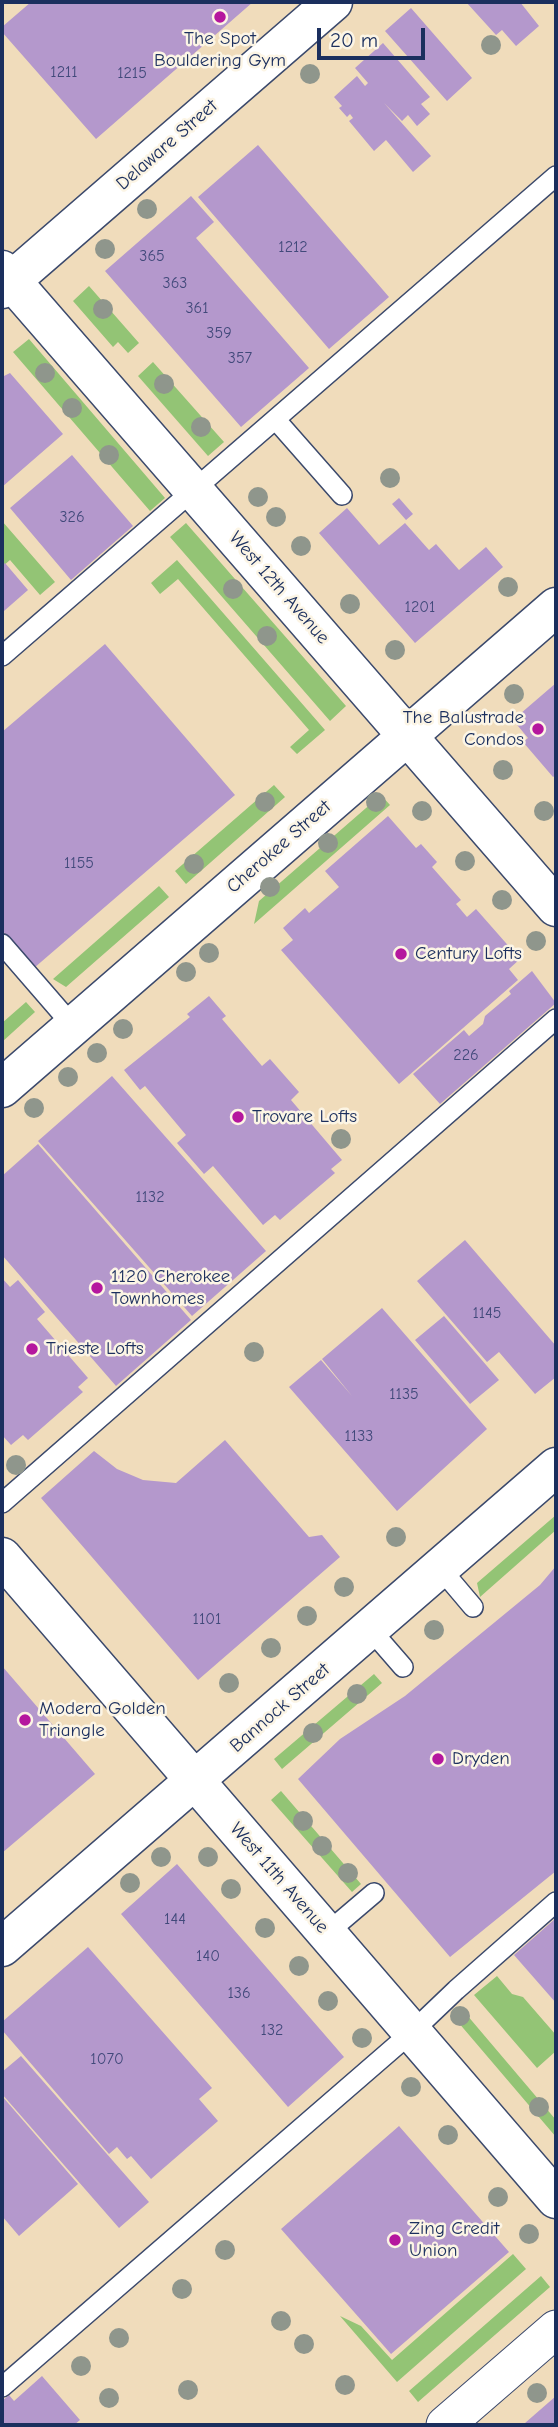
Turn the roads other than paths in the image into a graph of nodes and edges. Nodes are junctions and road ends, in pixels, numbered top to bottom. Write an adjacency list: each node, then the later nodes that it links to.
1 (333, 2): 3 (street, Delaware Street)
2 (556, 176): 4 (lane)
3 (5, 280): 5 (street, West 12th Avenue)
4 (276, 420): 5 (lane); 6 (lane)
5 (194, 490): 8 (lane); 9 (street, West 12th Avenue)
6 (342, 495)
7 (556, 607): 9 (street, Cherokee Street)
8 (2, 656)
9 (408, 736): 10 (street, West 12th Avenue); 13 (street, Cherokee Street)
10 (556, 907)
11 (2, 944): 13 (lane)
12 (556, 1019): 16 (lane)
13 (73, 1026): 14 (street, Cherokee Street)
14 (2, 1088)
15 (556, 1467): 18 (street, Bannock Street)
16 (2, 1503)
17 (2, 1558): 22 (street, West 11th Avenue)
18 (440, 1568): 19 (lane); 20 (street, Bannock Street)
19 (472, 1607)
20 (370, 1629): 21 (lane); 22 (street, Bannock Street)
21 (404, 1667)
22 (195, 1781): 25 (street, West 11th Avenue); 26 (street, Bannock Street)
23 (374, 1893): 25 (lane)
24 (556, 1902): 27 (lane)
25 (327, 1933): 27 (street, West 11th Avenue)
26 (2, 1947)
27 (412, 2032): 28 (street, West 11th Avenue); 30 (lane)
28 (556, 2199)
29 (556, 2329): 31 (street)
30 (2, 2387)
31 (445, 2425)

